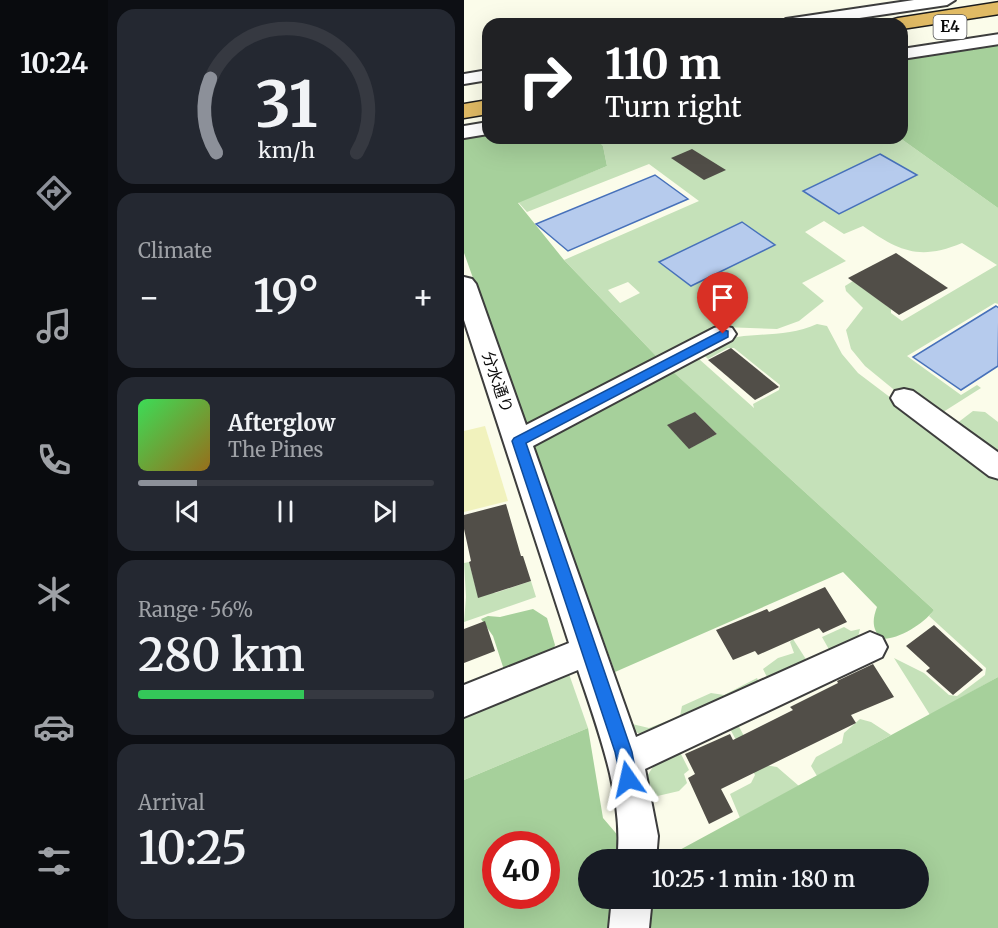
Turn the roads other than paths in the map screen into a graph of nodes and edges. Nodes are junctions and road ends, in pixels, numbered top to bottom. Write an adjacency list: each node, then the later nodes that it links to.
1 (947, 0): 3 (street)
2 (998, 8): 5 (highway, E4)
3 (826, 18)
4 (998, 20): 6 (highway, E4)
5 (908, 22)
6 (908, 34)
7 (998, 39): 8 (street)
8 (908, 53)
9 (482, 76): 10 (street)
10 (464, 79)
11 (482, 95): 12 (highway)
12 (464, 98)
13 (482, 108): 14 (highway)
14 (464, 111)
15 (482, 129): 16 (street)
16 (464, 132)
17 (467, 300): 20 (street, 分水通り)
18 (723, 334): 20 (street)
19 (904, 398): 21 (street)
20 (519, 441): 23 (street, 分水通り)
21 (998, 468)
22 (870, 647): 25 (street)
23 (588, 651): 24 (street); 25 (street, 分水通り)
24 (464, 701)
25 (625, 760): 26 (street, 分水通り)
26 (637, 849)
27 (631, 909): 28 (street)
28 (629, 928)

